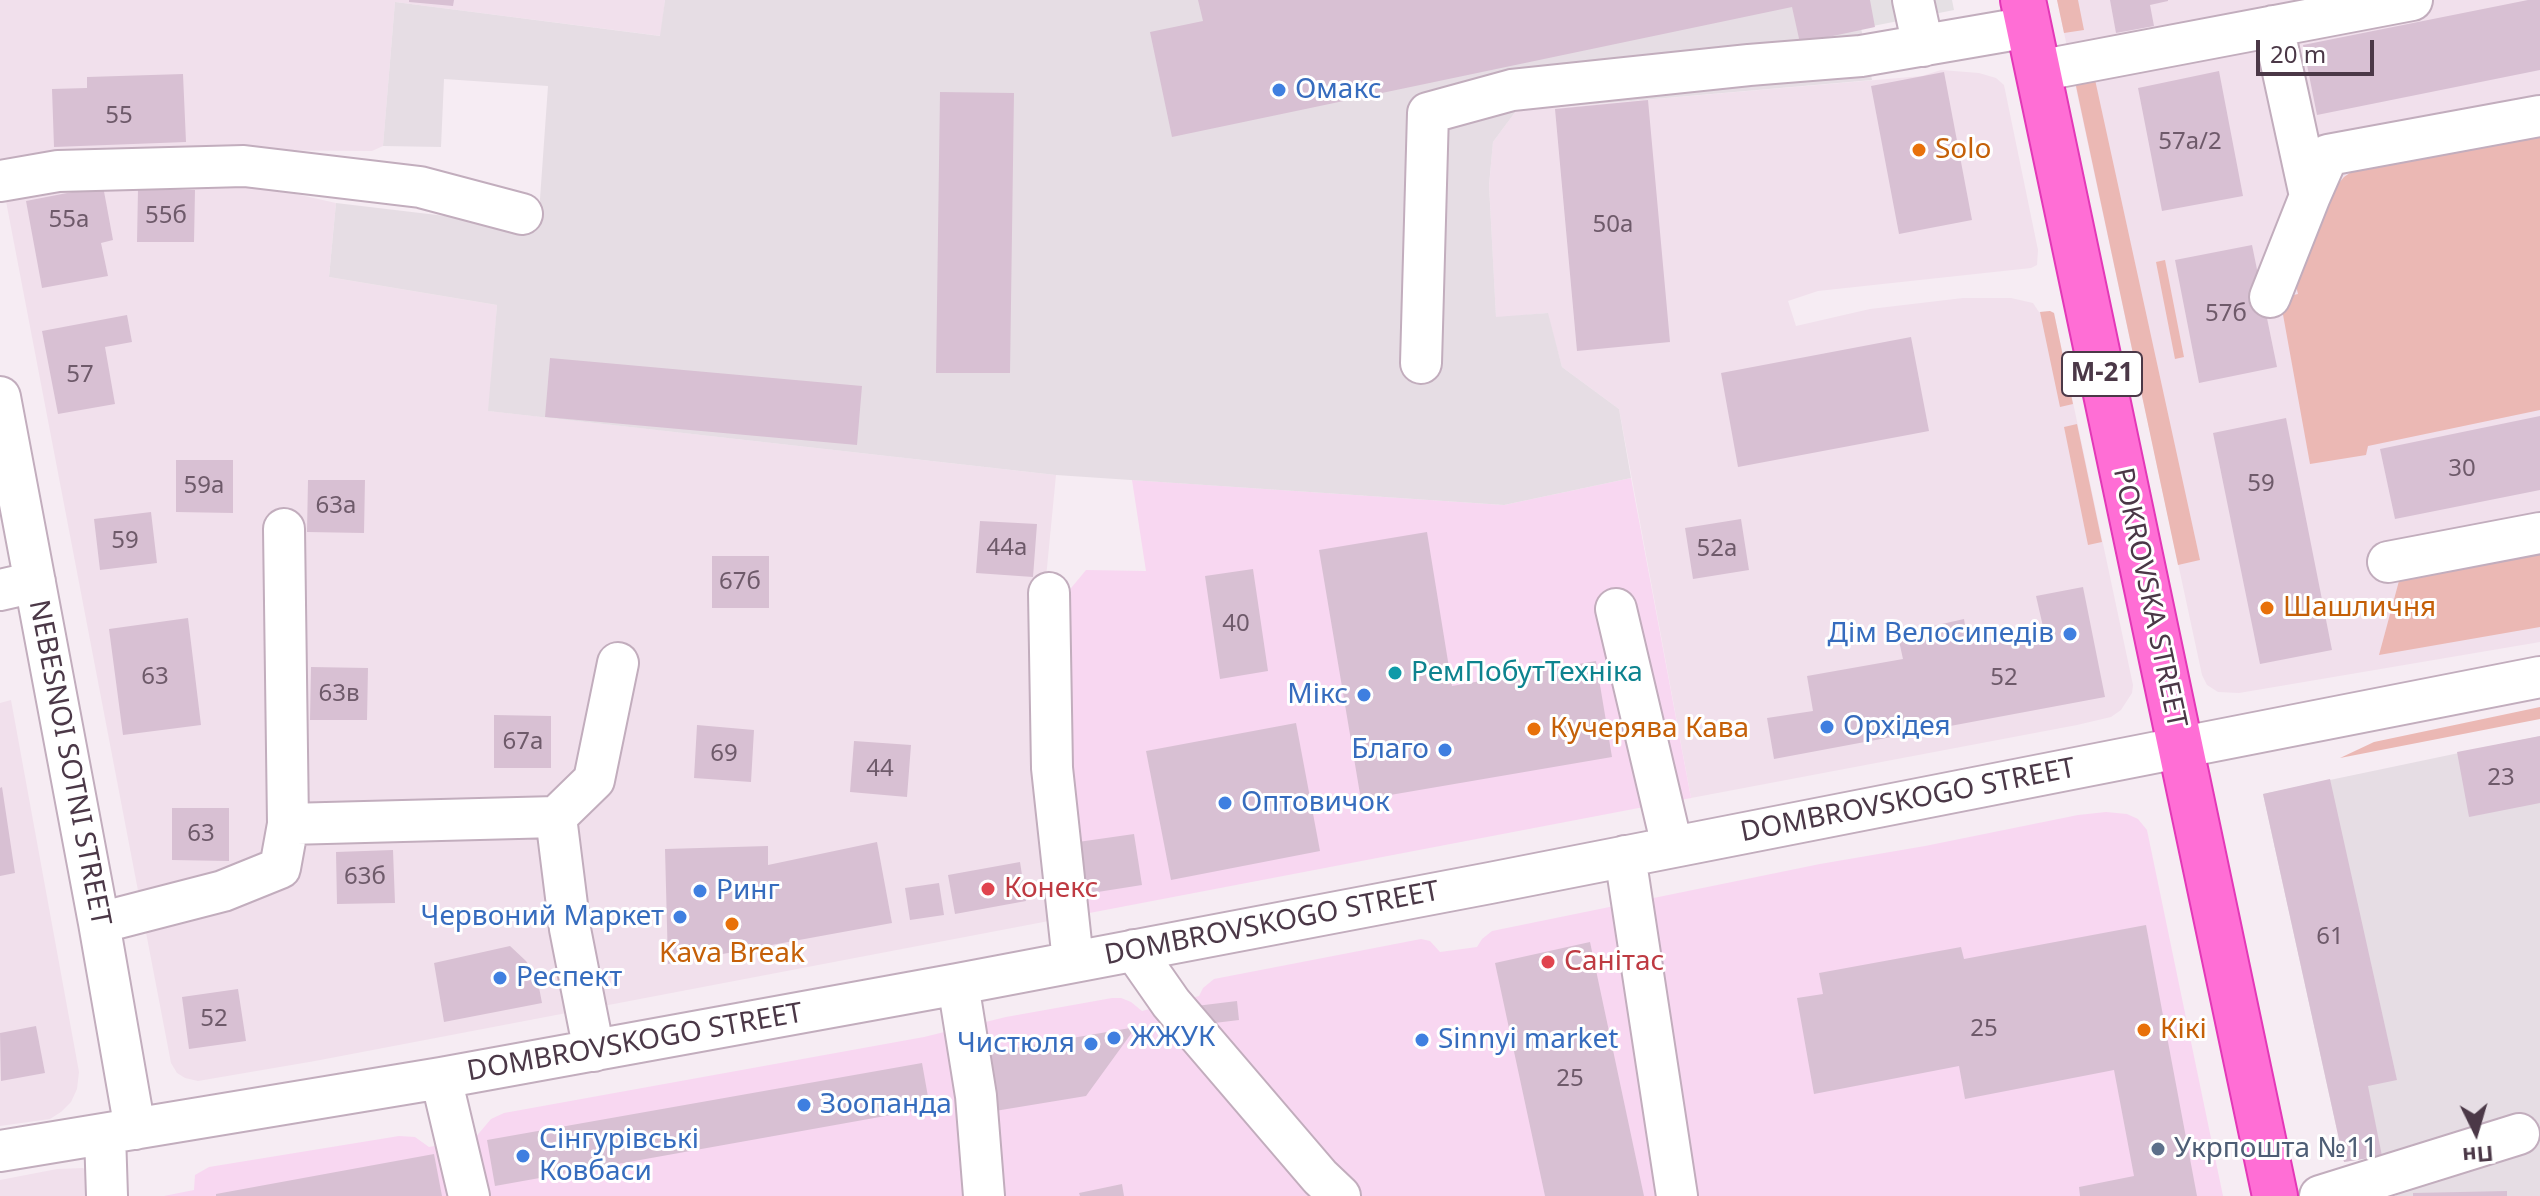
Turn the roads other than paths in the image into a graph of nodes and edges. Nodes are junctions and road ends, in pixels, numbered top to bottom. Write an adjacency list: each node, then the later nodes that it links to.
1 (1913, 0): 5 (street)
2 (2412, 0): 4 (street)
3 (2026, 14): 5 (street); 6 (highway, POKROVSKA STREET / М-21)
4 (2273, 26): 6 (street); 9 (street)
5 (1923, 46): 12 (street)
6 (2038, 71): 22 (highway, POKROVSKA STREET / М-21)
7 (2540, 116): 9 (street)
8 (0, 181): 10 (street)
9 (2310, 196): 11 (street)
10 (522, 214)
11 (2270, 297)
12 (1421, 363)
13 (0, 397): 17 (street, NEBESNOI SOTNI STREET)
14 (284, 529): 24 (street)
15 (2540, 533): 16 (street)
16 (2388, 562)
17 (18, 586): 27 (street, NEBESNOI SOTNI STREET)
18 (1049, 593): 29 (street)
19 (1616, 609): 25 (street)
20 (618, 663): 23 (street)
21 (2540, 677): 22 (street, DOMBROVSKOGO STREET)
22 (2181, 748): 25 (street, DOMBROVSKOGO STREET); 41 (highway, POKROVSKA STREET / М-21)
23 (556, 817): 24 (street); 31 (street)
24 (288, 824): 27 (street)
25 (1672, 846): 26 (street, DOMBROVSKOGO STREET)
26 (1625, 856): 28 (street, DOMBROVSKOGO STREET); 40 (street)
27 (99, 923): 33 (street, NEBESNOI SOTNI STREET)
28 (1134, 950): 29 (street, DOMBROVSKOGO STREET); 39 (street)
29 (1073, 961): 30 (street, DOMBROVSKOGO STREET)
30 (958, 984): 31 (street, DOMBROVSKOGO STREET); 38 (street)
31 (594, 1051): 32 (street, DOMBROVSKOGO STREET)
32 (441, 1078): 33 (street, DOMBROVSKOGO STREET); 37 (street)
33 (120, 1131): 35 (street, DOMBROVSKOGO STREET); 36 (street, NEBESNOI SOTNI STREET)
34 (2519, 1134): 42 (street)
35 (0, 1151)
36 (107, 1196)
37 (469, 1196)
38 (984, 1196)
39 (1340, 1196)
40 (1677, 1196)
41 (2275, 1196)
42 (2320, 1196)

